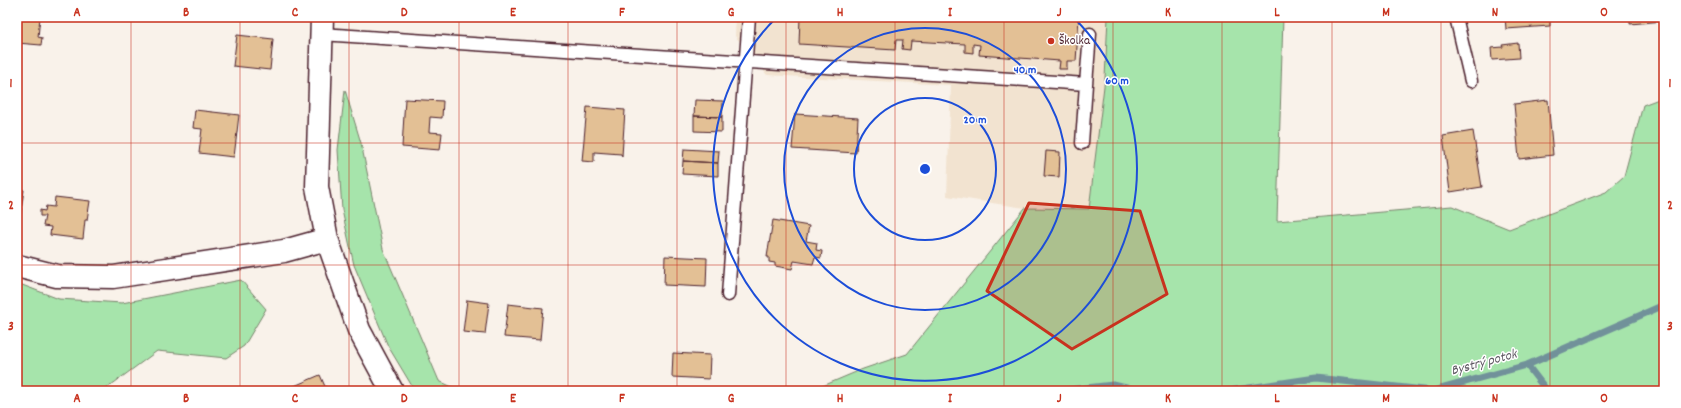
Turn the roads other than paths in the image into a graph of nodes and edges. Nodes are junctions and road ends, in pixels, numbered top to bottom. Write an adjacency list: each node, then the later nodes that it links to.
1 (749, 17): 5 (lane)
2 (1456, 17): 6 (lane)
3 (321, 25): 5 (lane); 9 (street)
4 (1090, 34): 7 (lane)
5 (746, 62): 7 (lane); 11 (lane)
6 (1471, 81)
7 (1086, 84): 8 (lane)
8 (1082, 142)
9 (327, 239): 10 (street); 12 (street)
10 (17, 266)
11 (728, 295)
12 (392, 391)

